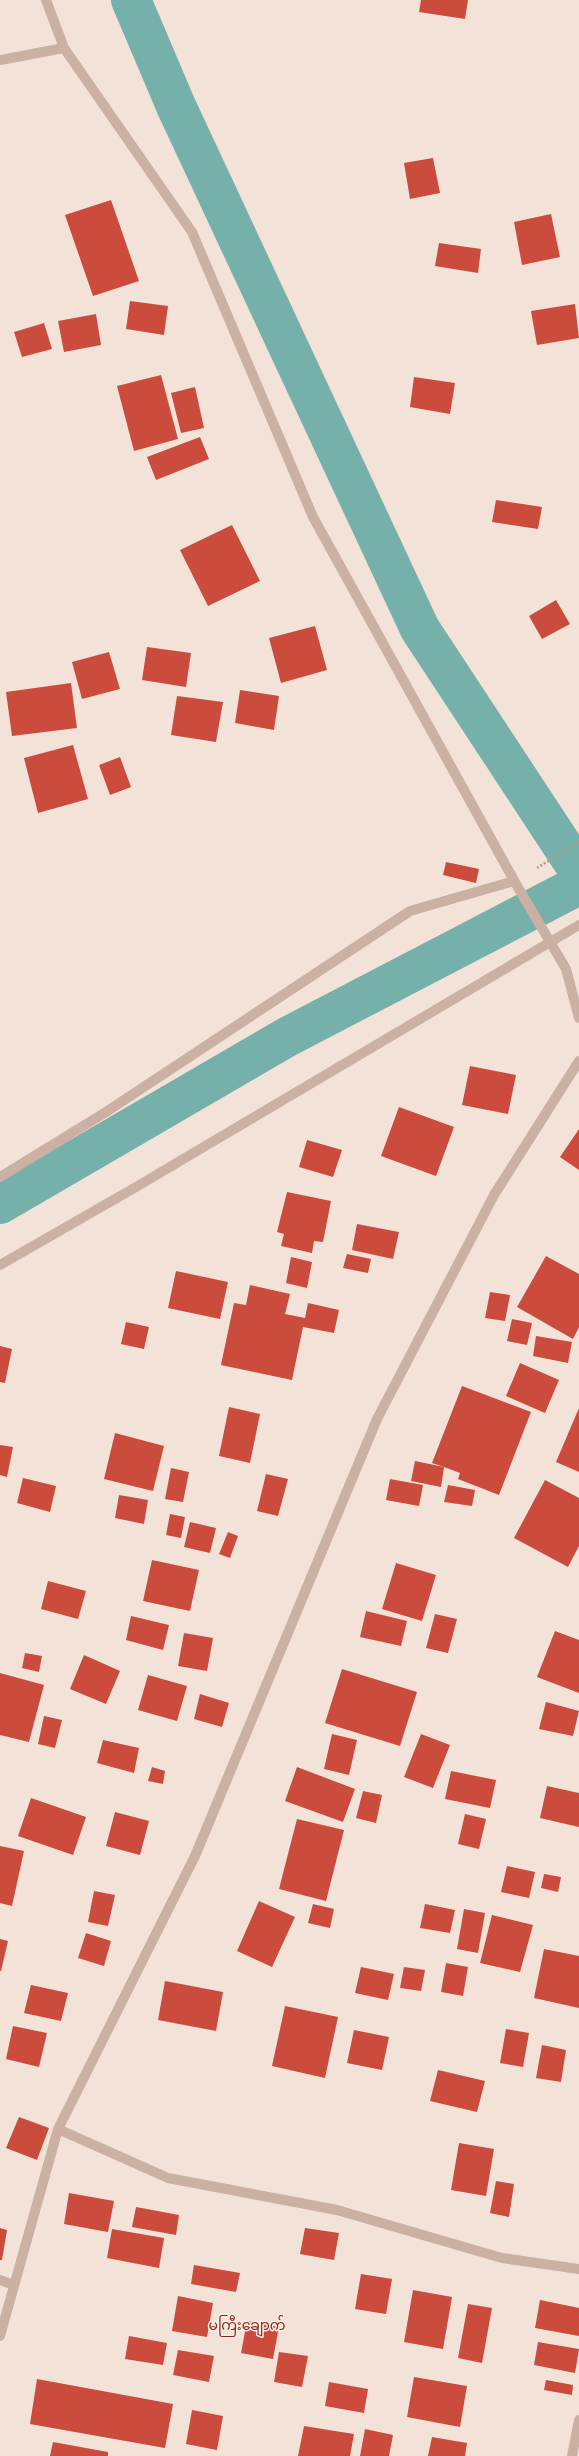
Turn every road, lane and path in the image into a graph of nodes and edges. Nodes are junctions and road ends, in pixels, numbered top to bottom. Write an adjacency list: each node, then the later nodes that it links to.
1 (46, 0): 2 (street)
2 (64, 48): 3 (street); 6 (street)
3 (0, 60)
4 (579, 842): 5 (path)
5 (536, 868)
6 (515, 882): 8 (street); 11 (street)
7 (579, 925): 8 (street)
8 (549, 941): 9 (street); 12 (street)
9 (579, 1018)
10 (579, 1061): 13 (street)
11 (0, 1177)
12 (0, 1265)
13 (58, 2129): 14 (street); 16 (street)
14 (579, 2269)
15 (0, 2280): 16 (street)
16 (14, 2285): 17 (street)
17 (0, 2336)
18 (579, 2420): 19 (street)
19 (572, 2456)

